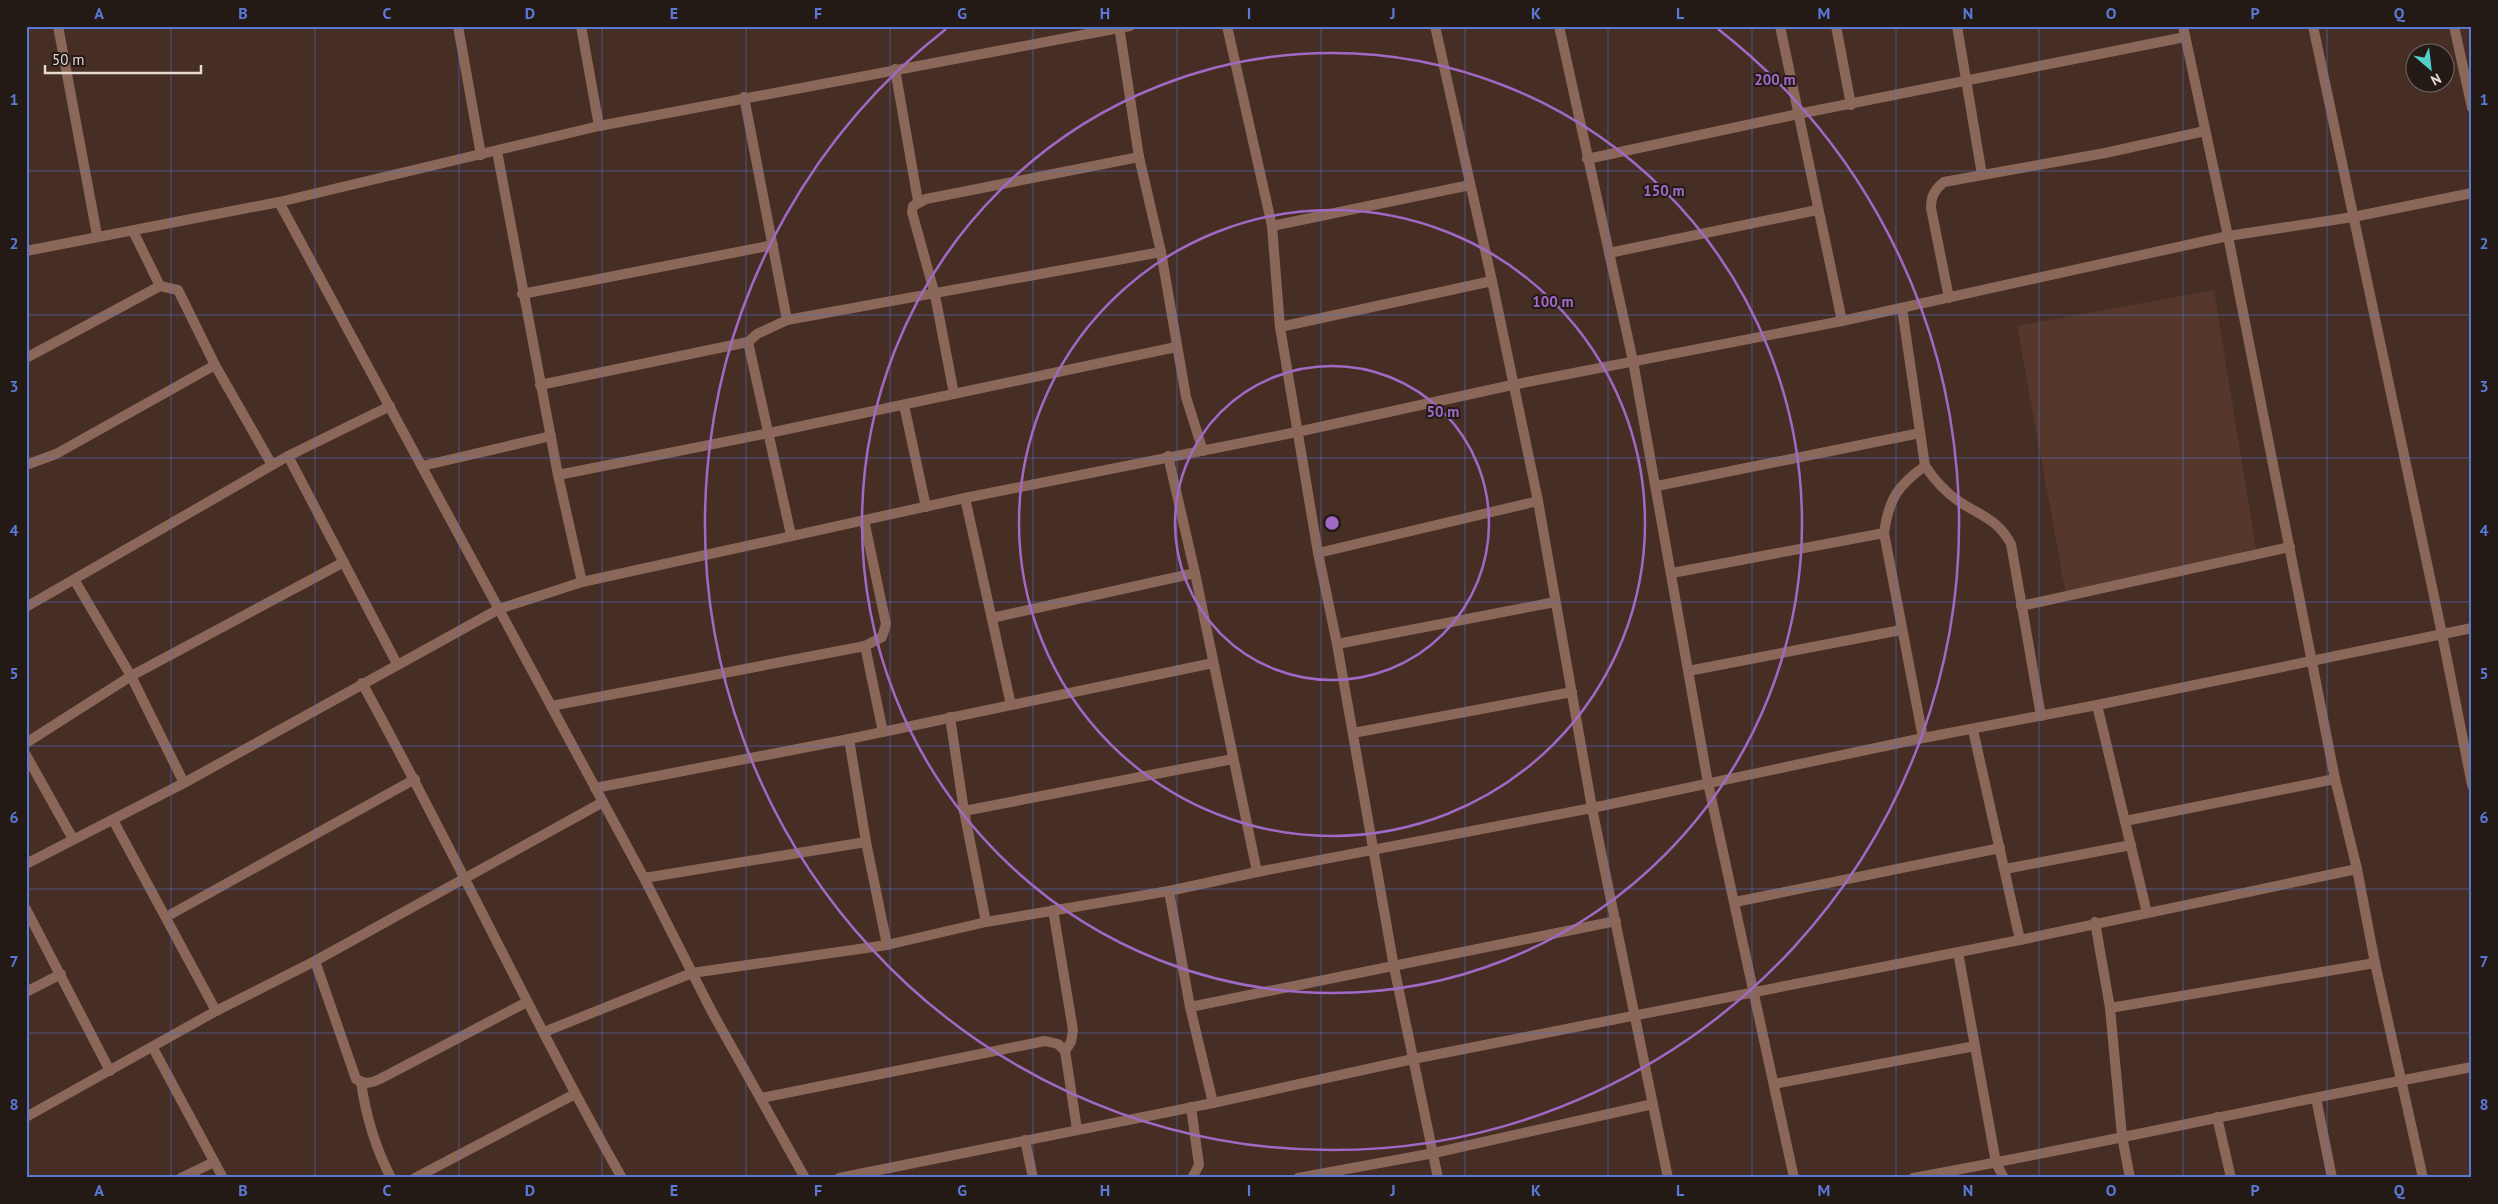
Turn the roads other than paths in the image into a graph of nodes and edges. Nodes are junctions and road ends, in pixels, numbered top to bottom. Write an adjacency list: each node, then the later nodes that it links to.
1 (58, 26): 37 (street)
2 (458, 26): 25 (street)
3 (581, 26): 22 (street)
4 (1227, 26): 35 (street)
5 (1435, 26): 29 (street)
6 (1559, 26): 27 (street)
7 (1780, 26): 21 (street)
8 (1836, 26): 19 (street)
9 (1958, 26): 17 (street)
10 (2183, 26): 14 (street)
11 (2313, 26): 34 (street)
12 (2454, 26): 16 (street)
13 (1123, 27): 15 (street); 26 (street)
14 (2185, 37): 17 (street); 23 (street)
15 (895, 69): 18 (street); 31 (street)
16 (2468, 77): 20 (street)
17 (1967, 80): 19 (street); 28 (street)
18 (744, 97): 22 (street); 39 (street)
19 (1851, 105): 21 (street)
20 (2472, 108)
21 (1798, 114): 27 (street); 33 (street)
22 (599, 126): 24 (street)
23 (2205, 131): 28 (street); 38 (street)
24 (497, 151): 25 (street); 45 (street)
25 (481, 155): 32 (street)
26 (1139, 157): 31 (street); 41 (street)
27 (1587, 160): 42 (street)
28 (1982, 175): 47 (street)
29 (1470, 185): 35 (street); 43 (street)
30 (2472, 193): 34 (street)
31 (918, 201): 46 (street)
32 (279, 202): 36 (street); 61 (street)
33 (1817, 210): 42 (street); 50 (street)
34 (2353, 217): 38 (street); 95 (street)
35 (1272, 226): 51 (street)
36 (133, 231): 37 (street); 44 (street)
37 (97, 235): 40 (street)
38 (2228, 236): 47 (street); 81 (street)
39 (773, 245): 45 (street); 49 (street)
40 (26, 251)
41 (1161, 252): 46 (street); 53 (street)
42 (1609, 253): 55 (street)
43 (1492, 281): 51 (street); 58 (street)
44 (160, 286): 54 (street); 56 (street)
45 (522, 294): 57 (street)
46 (935, 294): 49 (street); 59 (street)
47 (1949, 298): 48 (street)
48 (1902, 308): 50 (street); 63 (street)
49 (787, 320): 52 (street)
50 (1842, 321): 55 (street)
51 (1280, 327): 62 (street)
52 (748, 342): 57 (street); 64 (street)
53 (1176, 347): 59 (street); 66 (street)
54 (26, 358)
55 (1633, 361): 58 (street); 74 (street)
56 (216, 365): 69 (street); 70 (street)
57 (540, 385): 65 (street)
58 (1513, 386): 62 (street); 76 (street)
59 (954, 394): 60 (street)
60 (904, 405): 64 (street); 77 (street)
61 (390, 406): 67 (street); 71 (street)
62 (1297, 432): 66 (street); 82 (street)
63 (1920, 433): 72 (street); 74 (street)
64 (769, 434): 73 (street); 80 (street)
65 (551, 436): 71 (street); 73 (street)
66 (1203, 450): 68 (street)
67 (288, 456): 70 (street); 83 (street)
68 (1168, 456): 75 (street); 84 (street)
69 (26, 465)
70 (272, 465): 86 (street)
71 (422, 466): 91 (street)
72 (1925, 466): 79 (street); 89 (street)
73 (558, 475): 87 (street)
74 (1657, 486): 85 (street)
75 (965, 498): 77 (street); 92 (street)
76 (1538, 501): 82 (street); 88 (street)
77 (926, 507): 78 (street)
78 (864, 520): 80 (street); 97 (street)
79 (1884, 533): 85 (street); 94 (street)
80 (791, 535): 87 (street)
81 (2290, 547): 89 (street); 98 (street)
82 (1318, 553): 96 (street)
83 (344, 562): 100 (street); 102 (street)
84 (1195, 573): 92 (street); 99 (street)
85 (1672, 573): 101 (street)
86 (75, 580): 90 (street); 102 (street)
87 (582, 582): 91 (street)
88 (1555, 602): 96 (street); 104 (street)
89 (2022, 606): 108 (street)
90 (26, 607)
91 (499, 609): 100 (street); 106 (street)
92 (992, 618): 105 (street)
93 (2472, 628): 95 (street)
94 (1901, 630): 101 (street); 113 (street)
95 (2442, 634): 98 (street); 122 (street)
96 (1337, 644): 112 (street)
97 (865, 646): 106 (street); 111 (street)
98 (2313, 662): 107 (street); 119 (street)
99 (1213, 663): 105 (street); 117 (street)
100 (397, 664): 103 (street)
101 (1688, 671): 121 (street)
102 (131, 676): 115 (street); 120 (street)
103 (362, 683): 118 (street); 120 (street)
104 (1572, 692): 112 (street); 125 (street)
105 (1011, 705): 109 (street)
106 (551, 706): 123 (street)
107 (2098, 706): 108 (street); 128 (street)
108 (2041, 716): 110 (street)
109 (950, 717): 111 (street); 126 (street)
110 (1973, 730): 113 (street); 132 (street)
111 (883, 732): 114 (street)
112 (1353, 733): 133 (street)
113 (1923, 738): 121 (street)
114 (849, 739): 123 (street); 130 (street)
115 (26, 743)
116 (26, 755): 129 (street)
117 (1233, 759): 126 (street); 137 (street)
118 (415, 779): 138 (street); 145 (street)
119 (2335, 779): 128 (street); 136 (street)
120 (184, 783): 127 (street)
121 (1708, 783): 125 (street); 141 (street)
122 (2472, 785)
123 (595, 788): 124 (street)
124 (603, 802): 138 (street); 139 (street)
125 (1592, 808): 133 (street); 146 (street)
126 (964, 811): 147 (street)
127 (113, 820): 129 (street); 145 (street)
128 (2125, 821): 131 (street)
129 (73, 839): 134 (street)
130 (866, 842): 139 (street); 150 (street)
131 (2131, 845): 135 (street); 144 (street)
132 (2000, 848): 135 (street); 141 (street)
133 (1373, 850): 137 (street); 154 (street)
134 (26, 864)
135 (2005, 869): 149 (street)
136 (2357, 869): 144 (street); 153 (street)
137 (1257, 872): 140 (street)
138 (465, 876): 152 (street); 159 (street)
139 (644, 878): 155 (street)
140 (1169, 891): 143 (street); 160 (street)
141 (1735, 902): 158 (street)
142 (26, 909): 156 (street)
143 (1053, 910): 147 (street); 167 (street)
144 (2147, 913): 148 (street)
145 (166, 917): 162 (street)
146 (1616, 921): 154 (street); 163 (street)
147 (986, 922): 150 (street)
148 (2095, 922): 149 (street); 161 (street)
149 (2020, 940): 151 (street)
150 (887, 945): 155 (street)
151 (1958, 952): 158 (street); 165 (street)
152 (315, 961): 162 (street); 172 (street)
153 (2375, 963): 161 (street); 171 (street)
154 (1394, 966): 160 (street); 168 (street)
155 (692, 973): 164 (street); 175 (street)
156 (61, 974): 157 (street); 170 (street)
157 (26, 992)
158 (1754, 993): 163 (street); 173 (street)
159 (527, 1002): 164 (street); 172 (street)
160 (1190, 1007): 177 (street)
161 (2110, 1008): 183 (street)
162 (216, 1011): 166 (street)
163 (1636, 1017): 168 (street); 178 (street)
164 (544, 1032): 174 (street)
165 (1975, 1046): 173 (street); 187 (street)
166 (153, 1048): 170 (street); 186 (street)
167 (1065, 1051): 175 (street); 182 (street)
168 (1414, 1059): 177 (street); 185 (street)
169 (2472, 1067): 171 (street)
170 (110, 1071): 180 (street)
171 (2403, 1080): 176 (street); 207 (street)
172 (361, 1082): 191 (street)
173 (1774, 1084): 201 (street)
174 (575, 1094): 192 (street); 193 (street)
175 (761, 1098): 194 (street)
176 (2316, 1098): 181 (street); 206 (street)
177 (1213, 1103): 179 (street)
178 (1653, 1104): 185 (street); 200 (street)
179 (1191, 1107): 182 (street); 197 (street)
180 (26, 1116)
181 (2217, 1117): 183 (street); 205 (street)
182 (1077, 1129): 184 (street)
183 (2122, 1136): 187 (street); 204 (street)
184 (1025, 1140): 195 (street); 196 (street)
185 (1434, 1153): 198 (street); 199 (street)
186 (214, 1162): 189 (street); 190 (street)
187 (1996, 1163): 188 (street); 203 (street)
188 (1971, 1173): 202 (street)
189 (181, 1178)
190 (223, 1178)
191 (391, 1178)
192 (415, 1178)
193 (622, 1178)
194 (805, 1178)
195 (839, 1178)
196 (1033, 1178)
197 (1192, 1178)
198 (1298, 1178)
199 (1438, 1178)
200 (1668, 1178)
201 (1794, 1178)
202 (1914, 1178)
203 (2004, 1178)
204 (2130, 1178)
205 (2231, 1178)
206 (2332, 1178)
207 (2423, 1178)

